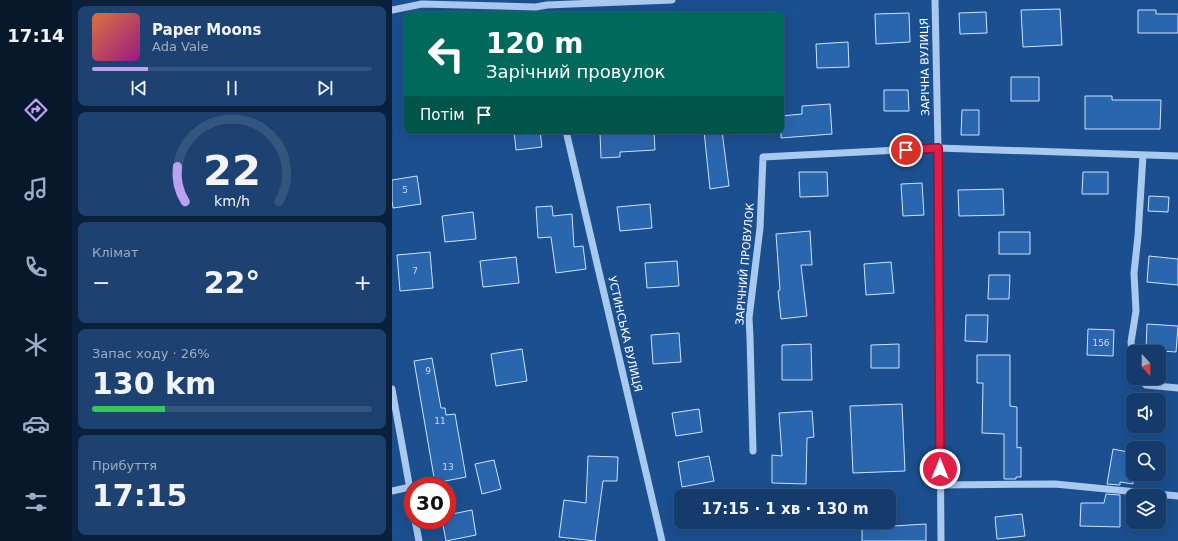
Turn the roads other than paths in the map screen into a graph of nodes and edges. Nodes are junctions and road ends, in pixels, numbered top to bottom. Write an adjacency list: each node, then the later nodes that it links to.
1 (672, 0): 4 (street)
2 (935, 0): 8 (street, ЗАРІЧНА ВУЛИЦЯ)
3 (422, 2): 4 (street); 5 (street)
4 (536, 7): 6 (street)
5 (392, 10)
6 (537, 12)
7 (567, 134): 23 (street, УСТИНСЬКА ВУЛИЦЯ)
8 (938, 148): 9 (street); 15 (street, ЗАРІЧНИЙ ПРОВУЛОК); 17 (street, ЗАРІЧНА ВУЛИЦЯ)
9 (1143, 155): 10 (street); 11 (street)
10 (1178, 156)
11 (1131, 345)
12 (1146, 385): 13 (street)
13 (1178, 388)
14 (392, 389): 16 (street)
15 (753, 451)
16 (408, 477)
17 (940, 485): 20 (street); 24 (street, ЗАРІЧНА ВУЛИЦЯ)
18 (404, 489): 19 (street)
19 (392, 490)
20 (1178, 496)
21 (417, 529): 22 (street)
22 (419, 541)
23 (662, 541)
24 (941, 541)

